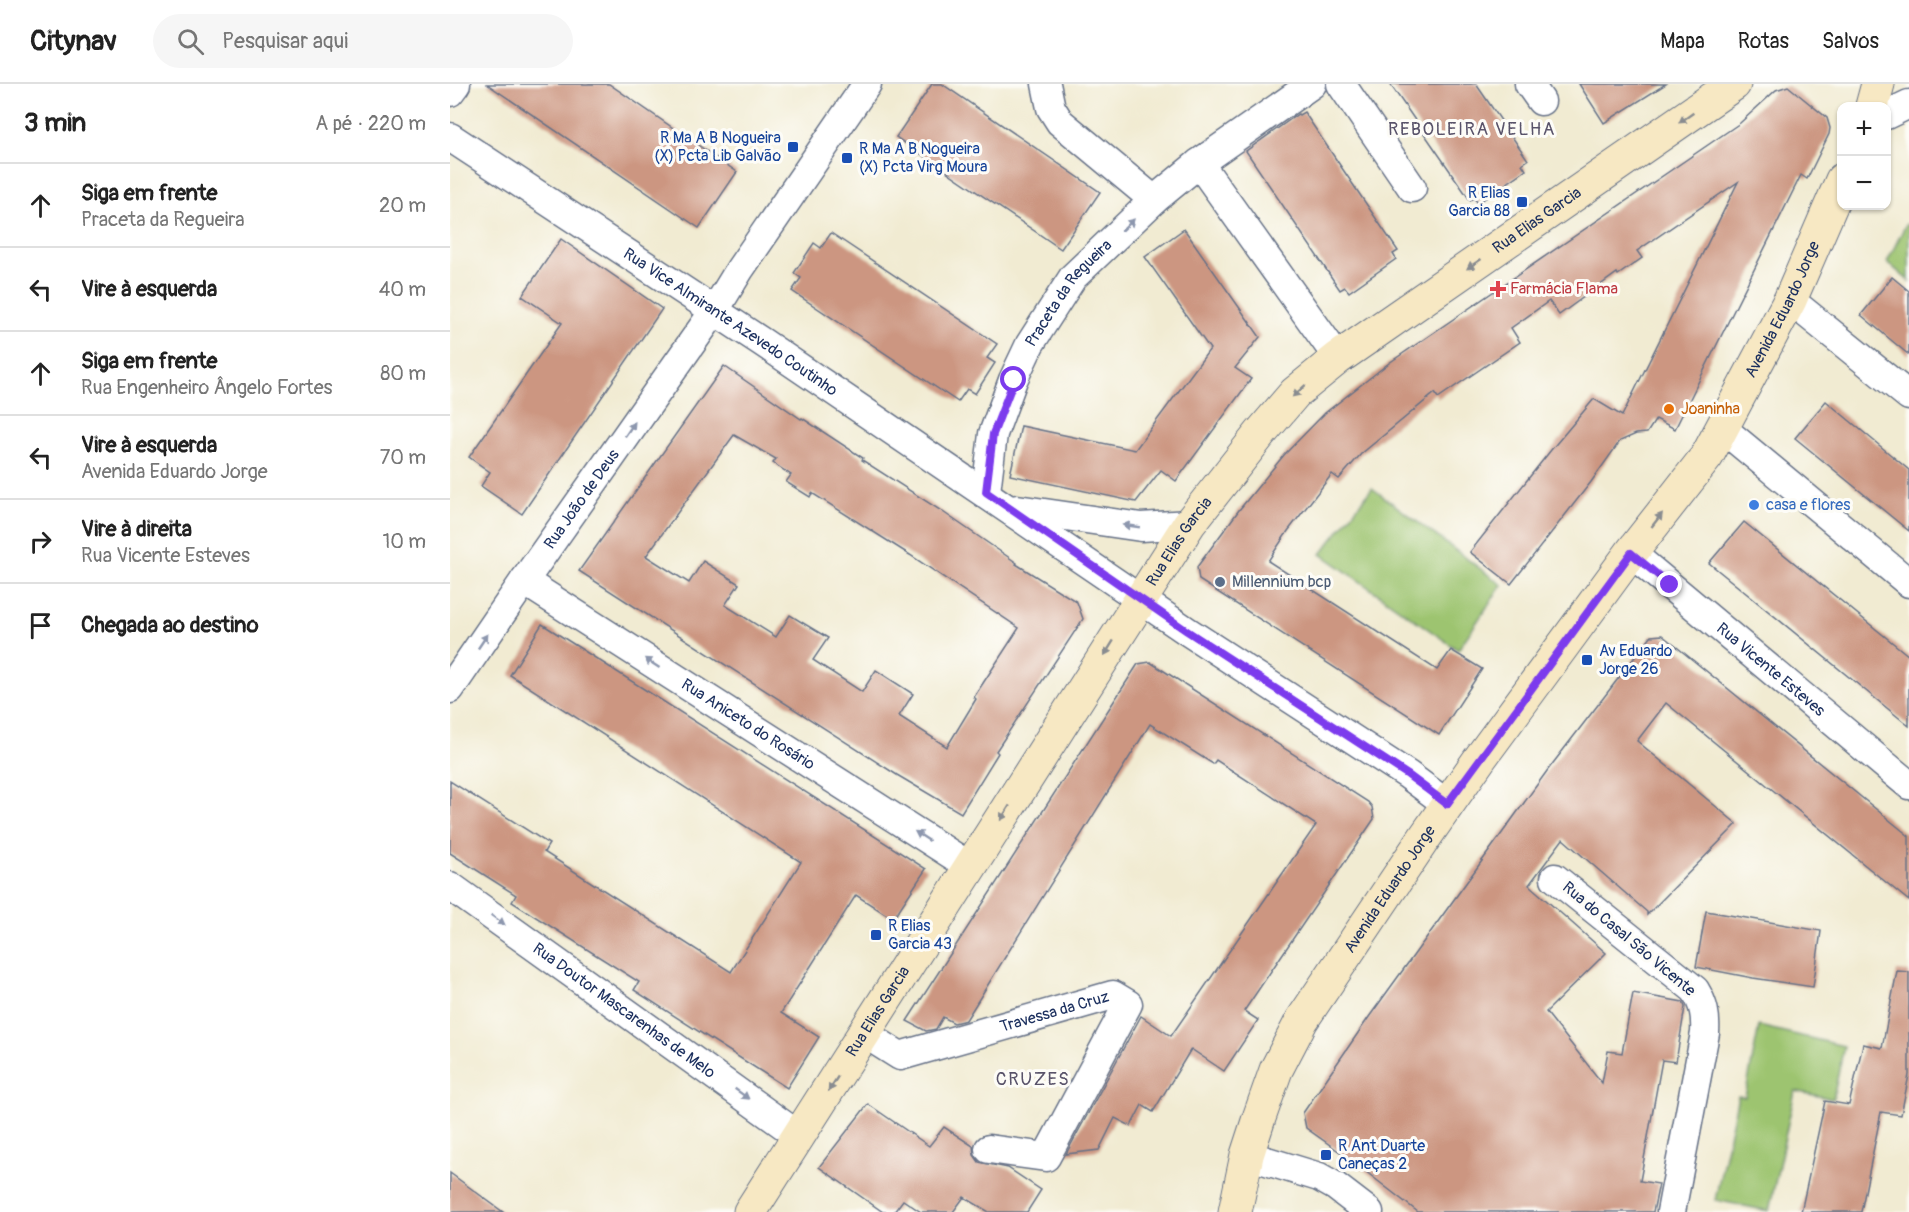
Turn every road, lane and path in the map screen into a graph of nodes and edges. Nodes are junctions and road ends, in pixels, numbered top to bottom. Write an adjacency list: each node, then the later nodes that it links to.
1 (456, 84): 8 (street)
2 (867, 84): 18 (street, Rua João de Deus)
3 (1046, 84): 16 (street)
4 (1312, 84): 13 (street, Praceta da Regueira)
5 (1341, 84): 14 (street)
6 (1734, 84): 19 (main road, Rua Elias Garcia, one-way to 19)
7 (1878, 84): 9 (main road)
8 (450, 92)
9 (1873, 102)
10 (1909, 104): 11 (street)
11 (1891, 113)
12 (450, 137): 18 (street, Rua Vice Almirante Azevedo Coutinho)
13 (1199, 163): 16 (street, Praceta da Regueira); 19 (street)
14 (1412, 188)
15 (1837, 192): 17 (main road, Avenida Eduardo Jorge)
16 (1154, 200): 22 (street, Praceta da Regueira, one-way to 16)
17 (1790, 300): 20 (street); 21 (main road, Avenida Eduardo Jorge)
18 (715, 310): 22 (street, Rua Vice Almirante Azevedo Coutinho); 26 (street, Rua João de Deus, one-way to 18)
19 (1338, 358): 24 (main road, Rua Elias Garcia, one-way to 24)
20 (1909, 396)
21 (1723, 429): 25 (main road, Avenida Eduardo Jorge, one-way to 21); 27 (street)
22 (986, 492): 23 (street, Rua Vice Almirante Azevedo Coutinho)
23 (1009, 508): 24 (street, Rua Vice Almirante Azevedo Coutinho, one-way to 23); 28 (street, Rua Vice Almirante Azevedo Coutinho)
24 (1189, 524): 28 (main road, Rua Elias Garcia)
25 (1631, 553): 30 (street, Rua Vicente Esteves); 31 (main road, Avenida Eduardo Jorge)
26 (524, 580): 29 (street, Rua João de Deus, one-way to 26); 32 (street, Rua Aniceto do Rosário, one-way to 26)
27 (1909, 583)
28 (1141, 599): 31 (street, Rua Vice Almirante Azevedo Coutinho); 32 (main road, Rua Elias Garcia, one-way to 32)
29 (450, 690)
30 (1909, 785)
31 (1447, 804): 38 (main road, Avenida Eduardo Jorge)
32 (971, 867): 35 (main road, Rua Elias Garcia)
33 (1556, 878): 42 (street, Rua do Casal São Vicente)
34 (450, 886): 36 (street, Rua Doutor Mascarenhas de Melo, one-way to 36)
35 (866, 1034): 36 (main road, Rua Elias Garcia, one-way to 36); 37 (street, Travessa da Cruz)
36 (799, 1136): 39 (main road, Rua Elias Garcia)
37 (988, 1149)
38 (1247, 1155): 40 (main road, Avenida Eduardo Jorge); 41 (street)
39 (750, 1212)
40 (1235, 1212)
41 (1369, 1212)
42 (1671, 1212)

